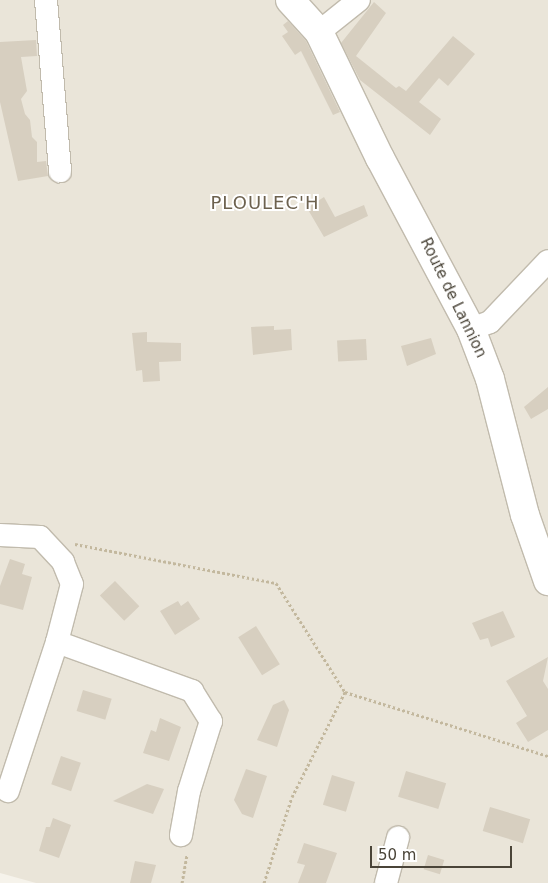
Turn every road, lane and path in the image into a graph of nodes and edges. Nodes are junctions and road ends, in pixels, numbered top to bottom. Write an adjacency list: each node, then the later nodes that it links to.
1 (46, 0): 5 (street)
2 (290, 0): 4 (street, Route de Lannion)
3 (359, 0): 4 (street)
4 (319, 32): 7 (street, Route de Lannion)
5 (60, 171)
6 (548, 261): 7 (street)
7 (471, 329): 10 (street, Route de Lannion)
8 (0, 535): 9 (street)
9 (40, 537): 11 (street); 12 (path)
10 (548, 581)
11 (57, 642): 14 (street); 15 (street)
12 (345, 692): 13 (path); 18 (path)
13 (548, 756)
14 (8, 791)
15 (180, 835): 17 (path)
16 (398, 838): 19 (street)
17 (182, 883)
18 (264, 883)
19 (386, 883)

